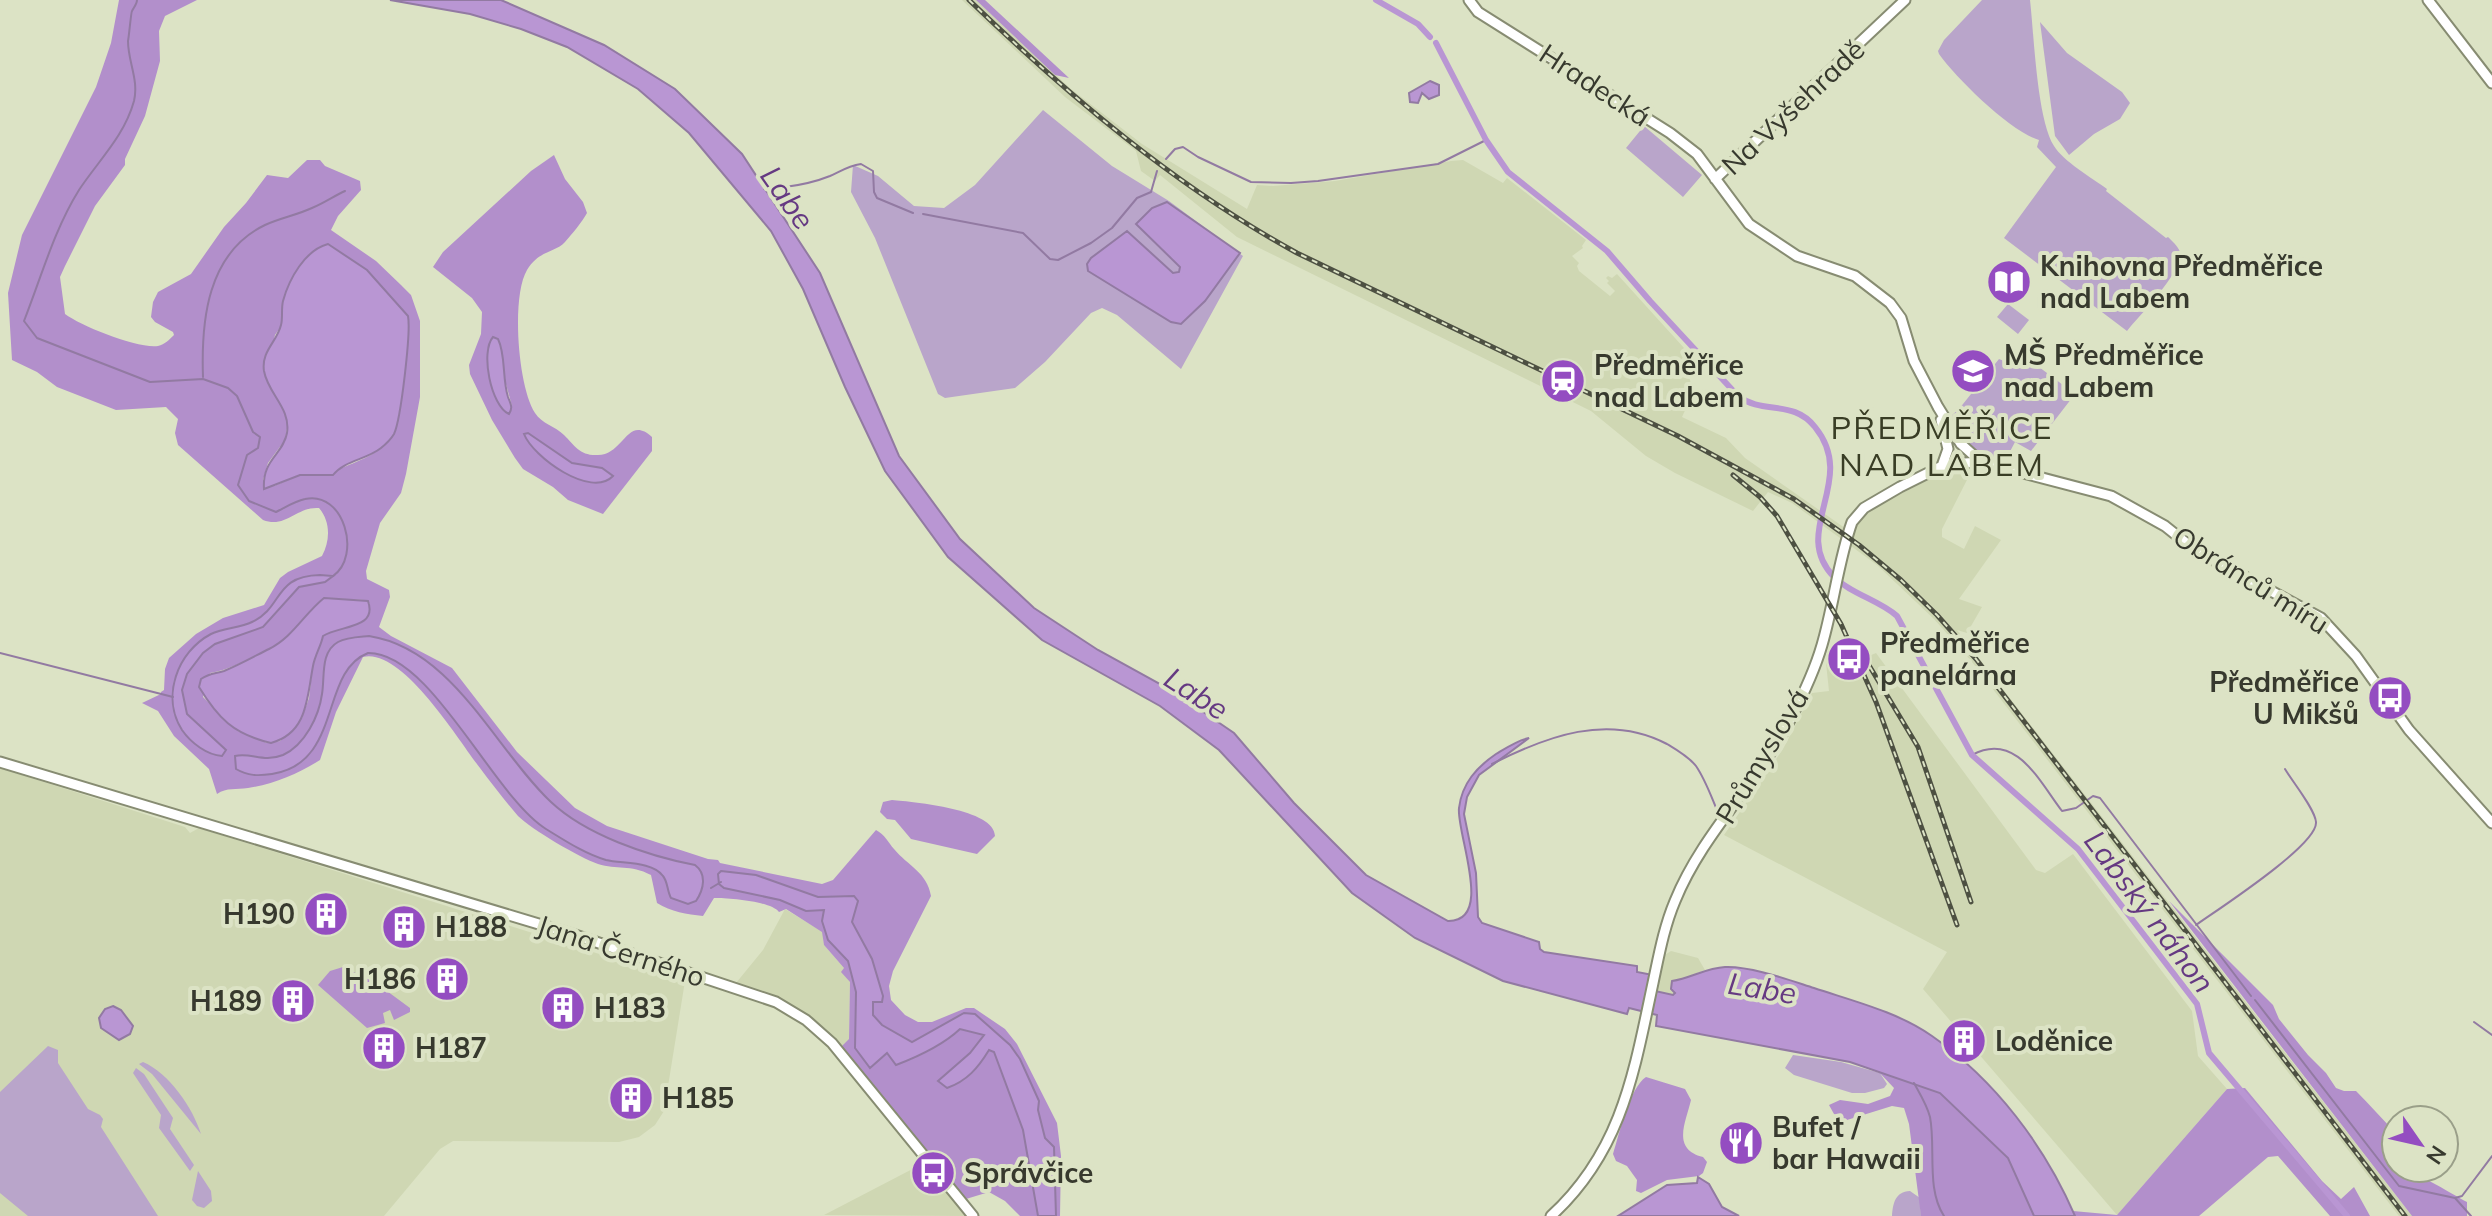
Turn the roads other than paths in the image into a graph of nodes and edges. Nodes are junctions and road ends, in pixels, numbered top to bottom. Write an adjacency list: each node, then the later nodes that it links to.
1 (1469, 0): 5 (street, Hradecká)
2 (1905, 0): 5 (street, Na Vyšehradě)
3 (2428, 0): 4 (street)
4 (2492, 83)
5 (1715, 179): 6 (street)
6 (1938, 407): 7 (street); 9 (street)
7 (1981, 462): 8 (street, Obránců míru); 11 (street, Obránců míru)
8 (1965, 463): 9 (street, Průmyslová)
9 (1942, 466): 13 (street, Průmyslová)
10 (0, 762): 12 (street, Jana Černého)
11 (2492, 823)
12 (973, 1216)
13 (1551, 1216)

